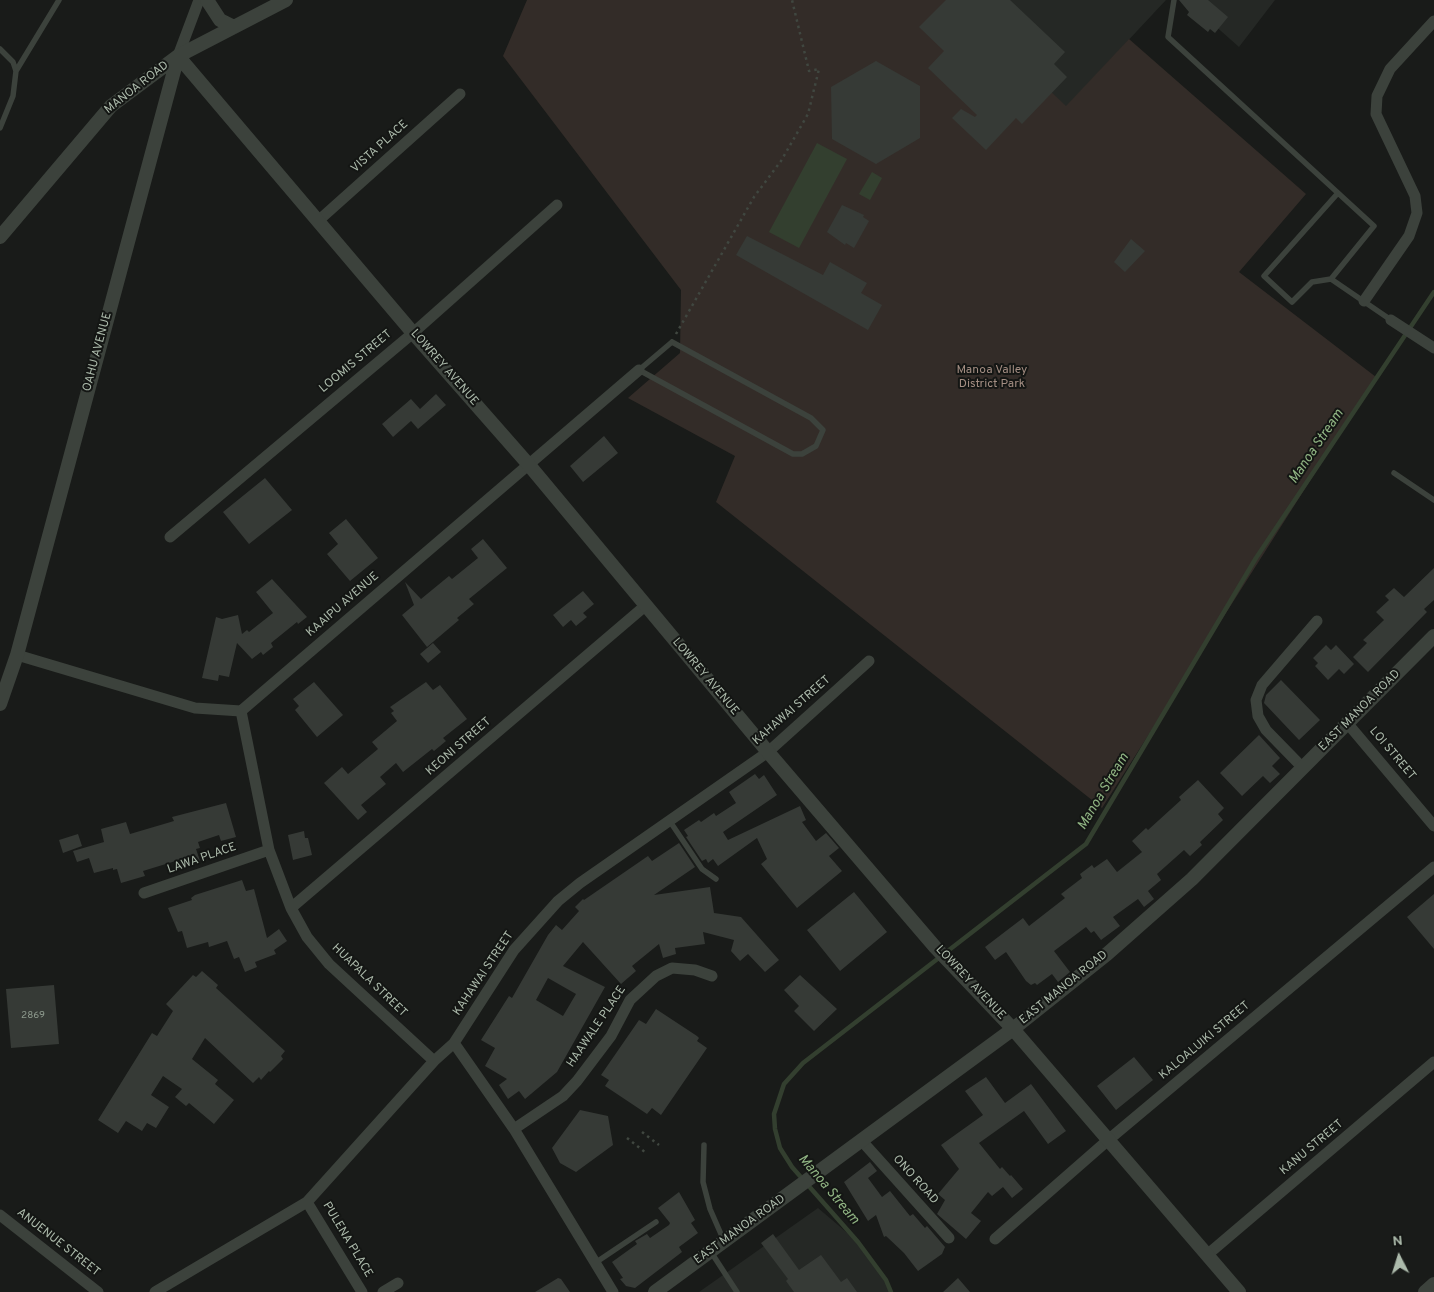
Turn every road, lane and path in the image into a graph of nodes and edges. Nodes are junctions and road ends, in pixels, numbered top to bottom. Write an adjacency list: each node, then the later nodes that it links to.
1 (59, 0): 11 (lane)
2 (199, 0): 10 (street, OAHU AVENUE)
3 (207, 0): 8 (street)
4 (286, 0): 8 (street, MANOA ROAD)
5 (792, 0): 22 (path)
6 (1174, 0): 14 (lane)
7 (1434, 21): 19 (street)
8 (234, 27): 10 (street, MANOA ROAD)
9 (0, 49): 11 (lane)
10 (178, 56): 16 (street, LOWREY AVENUE); 17 (street, MANOA ROAD); 32 (street, OAHU AVENUE)
11 (16, 71): 13 (lane)
12 (460, 94): 16 (street, VISTA PLACE)
13 (0, 128)
14 (1338, 193): 18 (lane); 18 (lane)
15 (557, 205): 21 (street, LOOMIS STREET)
16 (318, 221): 21 (street, LOWREY AVENUE)
17 (0, 237)
18 (1331, 279): 19 (lane)
19 (1364, 301): 20 (lane)
20 (1391, 320): 23 (street)
21 (413, 333): 25 (street, LOWREY AVENUE); 28 (street, LOOMIS STREET)
22 (672, 342): 24 (lane); 24 (lane)
23 (1430, 345)
24 (639, 370): 25 (street, KAAIPU AVENUE)
25 (529, 464): 29 (street, LOWREY AVENUE); 35 (street, KAAIPU AVENUE)
26 (1394, 473): 27 (lane)
27 (1434, 500)
28 (170, 537)
29 (645, 606): 37 (street, LOWREY AVENUE); 45 (street, KEONI STREET)
30 (1317, 621): 38 (street)
31 (1434, 636): 36 (street, EAST MANOA ROAD)
32 (17, 655): 34 (street, OAHU AVENUE); 35 (street)
33 (869, 661): 37 (street, KAHAWAI STREET)
34 (0, 704)
35 (241, 711): 41 (street, HUAPALA STREET)
36 (1348, 724): 38 (street, EAST MANOA ROAD); 40 (street, LOI STREET)
37 (768, 752): 39 (street, KAHAWAI STREET); 47 (street, LOWREY AVENUE)
38 (1304, 768): 47 (street, EAST MANOA ROAD)
39 (669, 820): 43 (lane); 48 (street, KAHAWAI STREET)
40 (1434, 826)
41 (269, 850): 44 (street, LAWA PLACE); 45 (street, HUAPALA STREET)
42 (1434, 867): 55 (street, KALOALUIKI STREET)
43 (716, 879)
44 (144, 893)
45 (291, 908): 49 (street, HUAPALA STREET)
46 (712, 976): 51 (street, HAAWALE PLACE)
47 (1013, 1029): 54 (street, EAST MANOA ROAD); 55 (street, LOWREY AVENUE)
48 (454, 1043): 49 (street, KAHAWAI STREET); 51 (street)
49 (434, 1061): 59 (street, KAHAWAI STREET)
50 (1434, 1062): 66 (street, KANU STREET)
51 (514, 1129): 67 (street)
52 (642, 1132): 56 (path)
53 (627, 1138): 58 (path)
54 (861, 1140): 62 (street, ONO ROAD); 64 (street, EAST MANOA ROAD)
55 (1107, 1141): 63 (street, KALOALUIKI STREET); 66 (street, LOWREY AVENUE)
56 (658, 1145)
57 (704, 1145): 64 (lane)
58 (646, 1153)
59 (307, 1202): 71 (street, KAHAWAI STREET); 72 (street, PULENA PLACE)
60 (0, 1215): 70 (street, ANUENUE STREET)
61 (656, 1222): 67 (lane)
62 (950, 1238)
63 (995, 1239)
64 (724, 1241): 65 (street, EAST MANOA ROAD)
65 (710, 1251): 75 (street, EAST MANOA ROAD); 76 (lane)
66 (1207, 1255): 77 (street, LOWREY AVENUE)
67 (595, 1263): 74 (street)
68 (398, 1283): 73 (street)
69 (1434, 1284): 78 (street)
70 (98, 1292)
71 (155, 1292)
72 (362, 1292)
73 (383, 1292)
74 (613, 1292)
75 (655, 1292)
76 (737, 1292)
77 (1240, 1292)
78 (1425, 1292)

